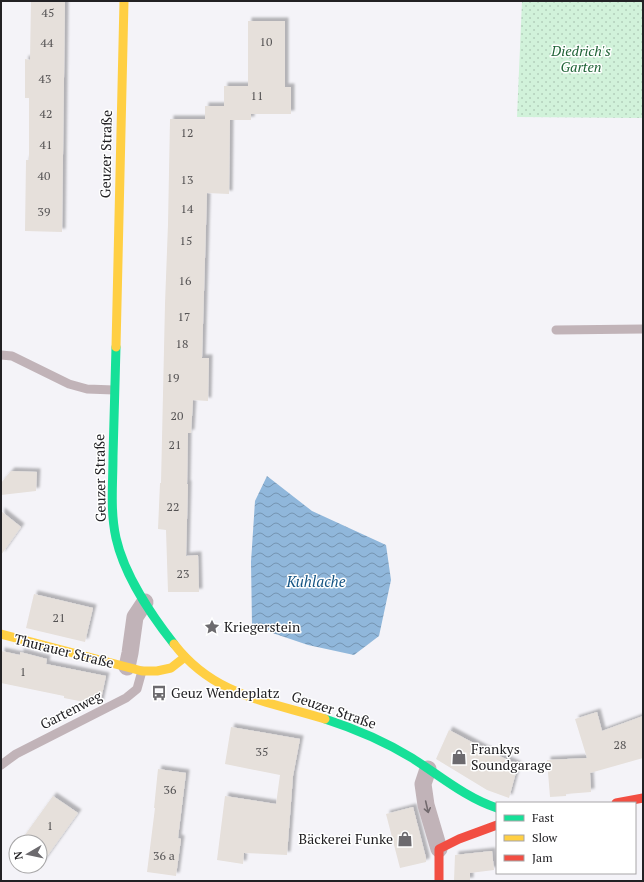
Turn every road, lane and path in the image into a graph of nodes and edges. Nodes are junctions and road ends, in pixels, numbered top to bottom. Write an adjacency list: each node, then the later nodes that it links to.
1 (124, 1): 5 (main road, Geuzer Straße)
2 (643, 329): 3 (lane)
3 (556, 330)
4 (1, 355): 5 (lane)
5 (114, 390): 6 (main road, Geuzer Straße)
6 (145, 602): 8 (main road, Geuzer Straße); 9 (street, Thurauer Straße)
7 (1, 634): 9 (main road, Thurauer Straße)
8 (184, 657): 9 (main road, Thurauer Straße); 11 (main road, Geuzer Straße)
9 (134, 669): 10 (lane, Gartenweg)
10 (1, 765)
11 (428, 769): 14 (main road, Geuzer Straße); 16 (street, one-way to 16)
12 (643, 798): 13 (main road)
13 (621, 802)
14 (496, 808)
15 (496, 825): 16 (main road)
16 (439, 849): 17 (main road)
17 (439, 881)

